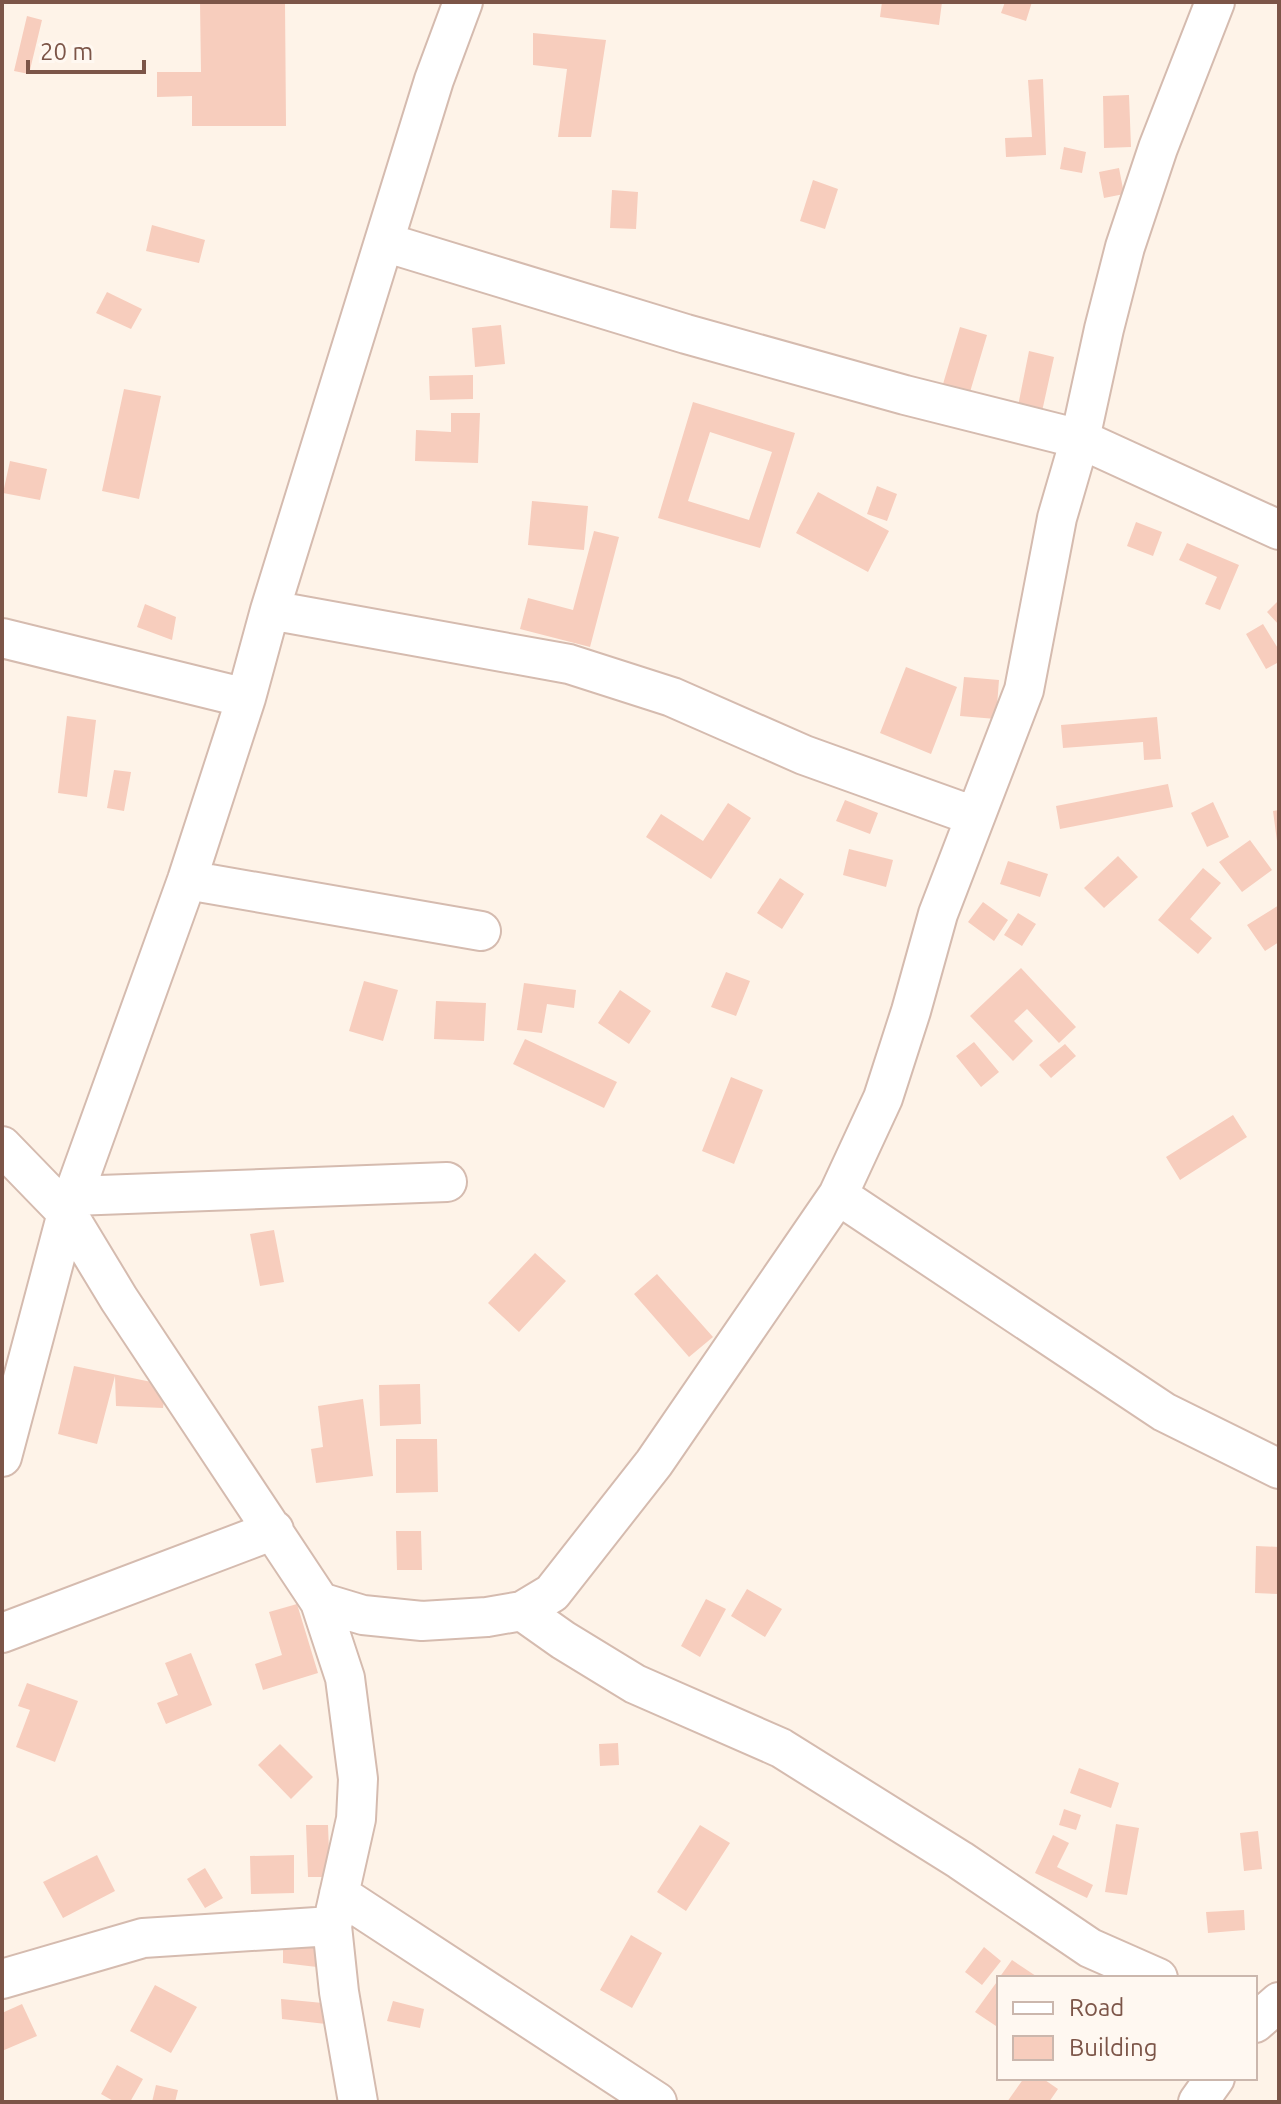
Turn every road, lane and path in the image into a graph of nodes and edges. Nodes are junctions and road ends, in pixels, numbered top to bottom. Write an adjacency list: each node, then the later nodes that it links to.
1 (463, 2): 3 (street)
2 (1215, 2): 4 (street)
3 (384, 242): 4 (street); 6 (street)
4 (1080, 439): 5 (street); 9 (street)
5 (1279, 530)
6 (270, 610): 8 (street); 9 (street)
7 (2, 638): 8 (street)
8 (246, 698): 10 (street)
9 (974, 816): 14 (street)
10 (187, 880): 11 (street); 15 (street)
11 (481, 931)
12 (2, 1146): 15 (street)
13 (447, 1182): 15 (street)
14 (838, 1195): 18 (street); 21 (street)
15 (70, 1204): 16 (street); 19 (street)
16 (15, 1368): 17 (street)
17 (2, 1457)
18 (1279, 1469)
19 (274, 1530): 20 (street); 22 (street)
20 (320, 1602): 21 (street); 23 (street)
21 (522, 1611): 24 (street)
22 (2, 1633)
23 (335, 1910): 25 (street); 27 (street); 28 (street)
24 (1153, 1976)
25 (2, 1979)
26 (1214, 2080): 29 (street)
27 (358, 2102)
28 (657, 2102)
29 (1198, 2102)

